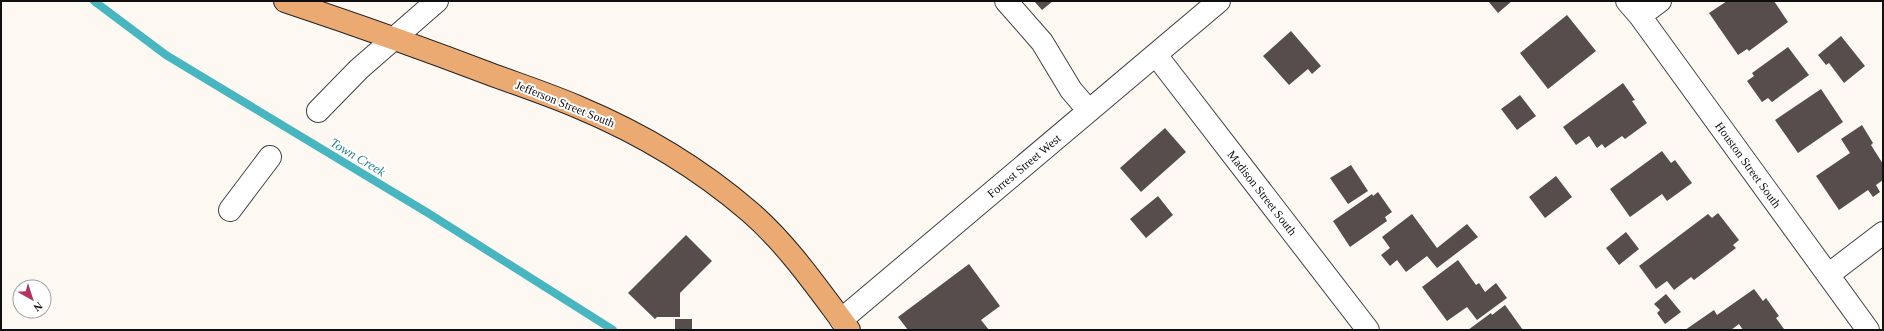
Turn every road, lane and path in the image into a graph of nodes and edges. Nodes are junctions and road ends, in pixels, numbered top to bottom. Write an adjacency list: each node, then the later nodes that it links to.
1 (285, 1): 7 (main road, Jefferson Street South)
2 (437, 1): 7 (street)
3 (1006, 1): 10 (street)
4 (1219, 1): 8 (street, Forrest Street West)
5 (1660, 1): 6 (street)
6 (1633, 8): 14 (street, Houston Street South)
7 (394, 38): 9 (street); 15 (main road, Jefferson Street South)
8 (1156, 55): 10 (street, Forrest Street West); 16 (street, Madison Street South)
9 (318, 111)
10 (1089, 111): 15 (street, Forrest Street West)
11 (270, 157): 12 (street)
12 (230, 210)
13 (1883, 233): 14 (street)
14 (1828, 275): 17 (street, Houston Street South)
15 (840, 327)
16 (1368, 330)
17 (1868, 330)

